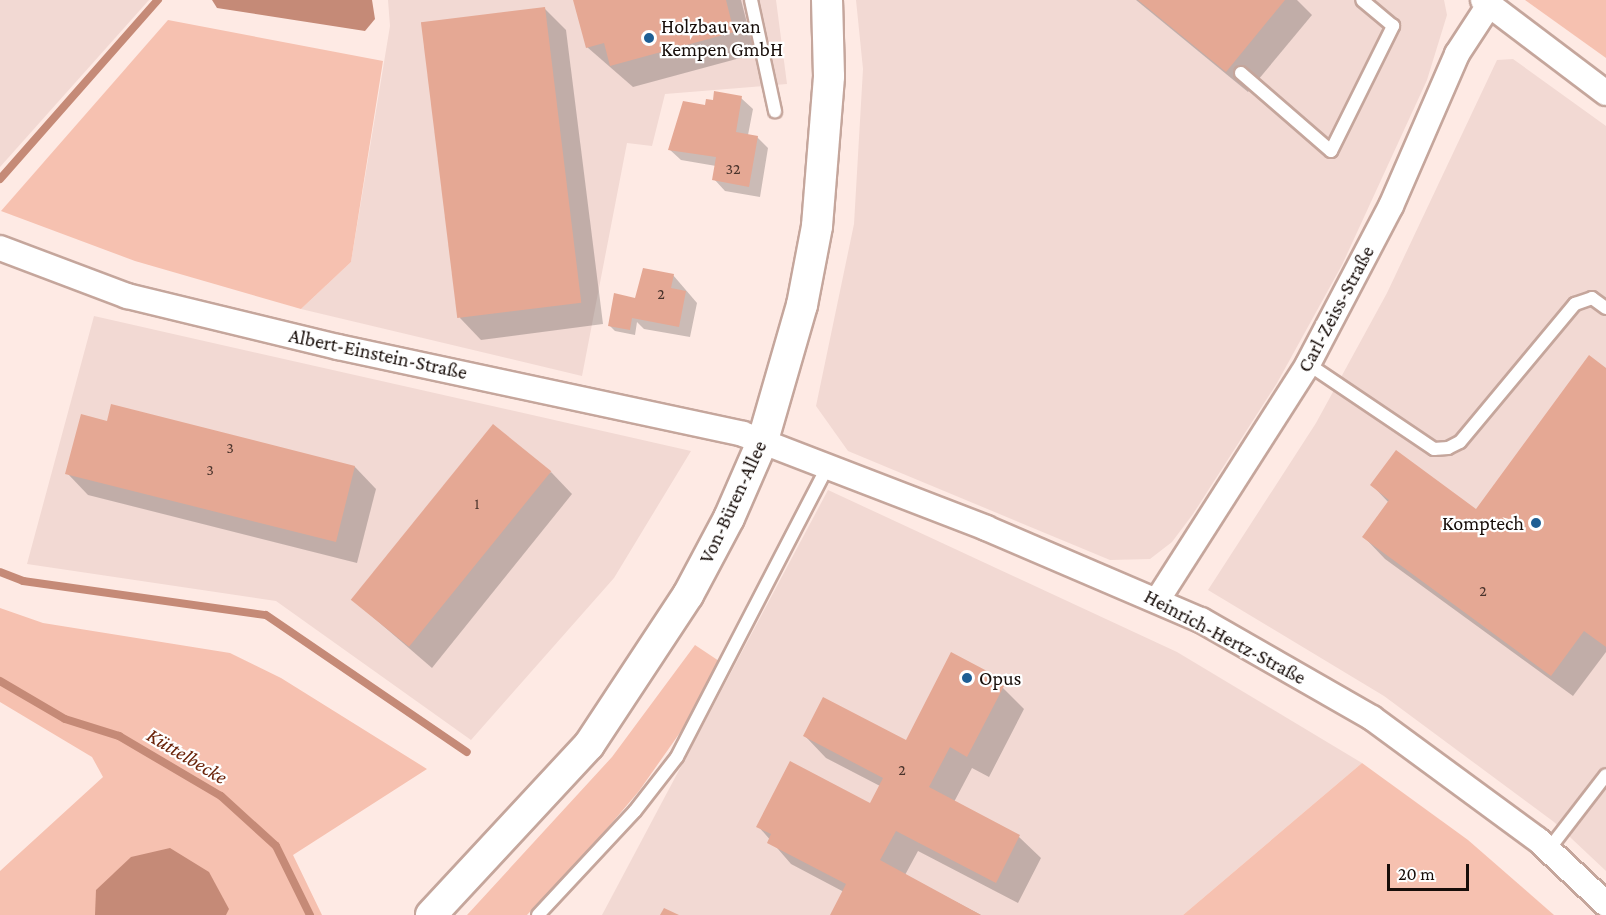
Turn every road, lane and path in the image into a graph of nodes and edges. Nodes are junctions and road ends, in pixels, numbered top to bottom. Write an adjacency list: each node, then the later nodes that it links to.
1 (752, 0): 7 (lane)
2 (827, 0): 11 (street, Von-Büren-Allee)
3 (1362, 0): 5 (lane)
4 (1486, 3): 6 (street, Carl-Zeiss-Straße); 10 (street, Carl-Zeiss-Straße)
5 (1241, 73)
6 (1606, 93)
7 (775, 111)
8 (0, 248): 11 (street, Albert-Einstein-Straße)
9 (1606, 309): 10 (lane)
10 (1308, 364): 13 (street, Carl-Zeiss-Straße)
11 (763, 440): 12 (street, Heinrich-Hertz-Straße); 17 (street, Von-Büren-Allee)
12 (828, 466): 13 (street, Heinrich-Hertz-Straße); 18 (lane)
13 (1158, 599): 15 (street, Heinrich-Hertz-Straße)
14 (1606, 775): 15 (lane)
15 (1549, 849): 16 (street, Heinrich-Hertz-Straße)
16 (1606, 904)
17 (431, 915)
18 (538, 915)

